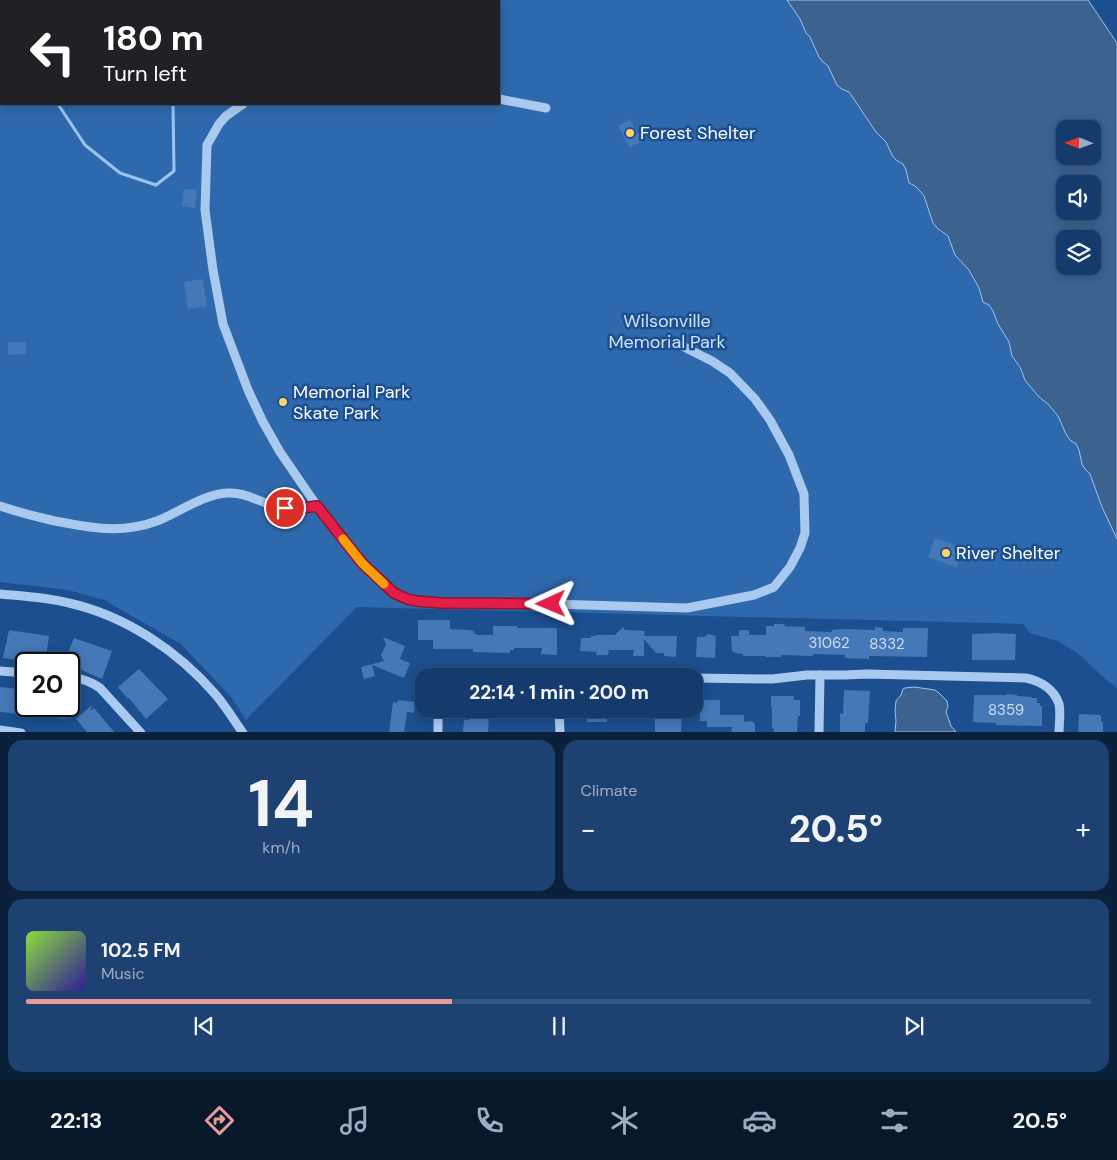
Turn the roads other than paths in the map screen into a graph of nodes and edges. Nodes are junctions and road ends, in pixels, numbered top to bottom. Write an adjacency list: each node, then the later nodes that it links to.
1 (500, 99): 3 (street)
2 (241, 105): 6 (street)
3 (546, 108)
4 (684, 347): 6 (street)
5 (0, 506): 6 (street)
6 (317, 506)
7 (0, 594): 18 (street)
8 (0, 671): 9 (street)
9 (15, 672)
10 (820, 675): 12 (street); 21 (street); 22 (street)
11 (80, 678): 17 (street)
12 (703, 678)
13 (438, 718): 19 (street)
14 (559, 718): 20 (street)
15 (0, 730): 16 (street)
16 (21, 732)
17 (141, 732)
18 (243, 732)
19 (438, 732)
20 (560, 732)
21 (819, 732)
22 (1059, 732)

